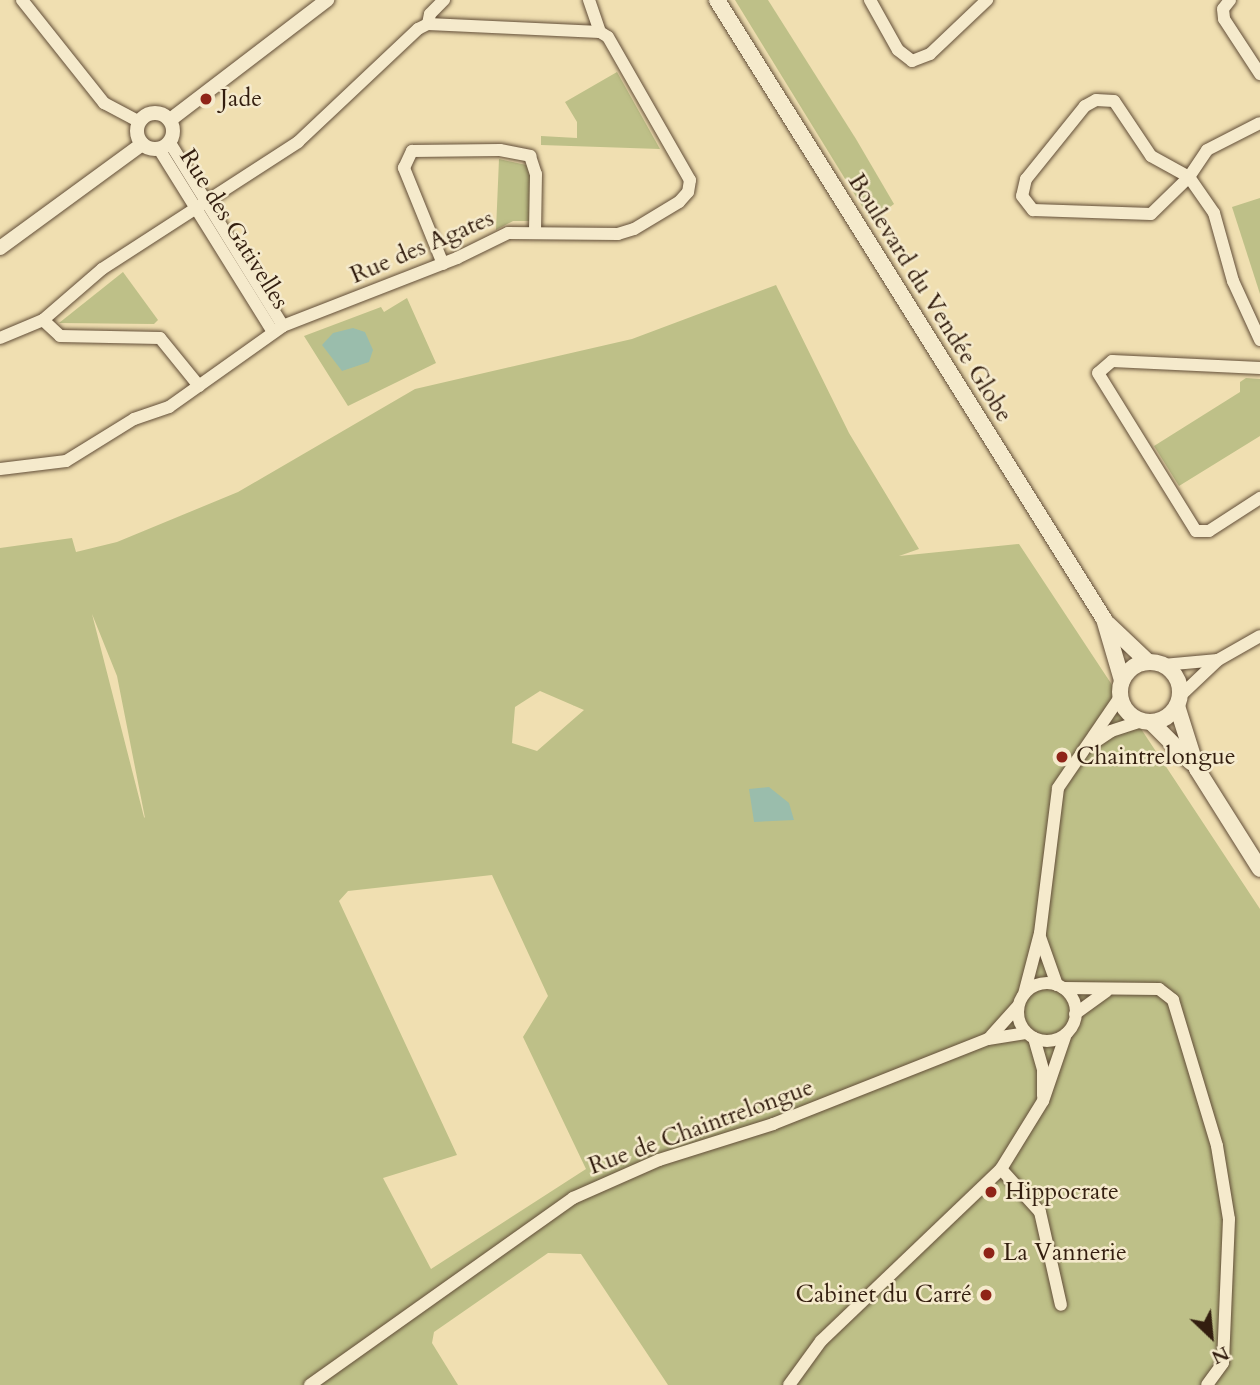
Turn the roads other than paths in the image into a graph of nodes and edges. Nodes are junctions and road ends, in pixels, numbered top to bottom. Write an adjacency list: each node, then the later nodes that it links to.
1 (22, 0): 13 (street)
2 (327, 0): 12 (street)
3 (444, 0): 9 (street)
4 (589, 0): 10 (street, Rue des Agates)
5 (717, 0): 30 (main road, Boulevard du Vendée Globe)
6 (870, 0): 7 (street)
7 (987, 0)
8 (1230, 0): 11 (street)
9 (428, 24): 10 (street); 18 (street)
10 (600, 32): 19 (street, Rue des Agates)
11 (1260, 74)
12 (170, 120): 13 (street); 16 (street)
13 (139, 122): 15 (street)
14 (1260, 123): 17 (street)
15 (142, 144): 16 (street); 20 (street)
16 (164, 146): 18 (street, Rue des Gativelles)
17 (1189, 177): 17 (street); 25 (street)
18 (199, 202): 22 (street); 23 (street, Rue des Gativelles)
19 (535, 231): 21 (street, Rue des Agates); 21 (street)
20 (0, 248)
21 (443, 264): 23 (street, Rue des Agates)
22 (43, 320): 24 (street); 27 (street)
23 (278, 329): 27 (street, Rue des Agates)
24 (0, 338)
25 (1260, 340)
26 (1260, 368): 29 (street)
27 (199, 386): 28 (street, Rue des Agates)
28 (0, 469)
29 (1260, 498)
30 (1104, 619): 33 (main road, Boulevard du Vendée Globe); 34 (main road, Boulevard du Vendée Globe)
31 (1260, 636): 32 (street)
32 (1218, 660): 33 (street); 36 (street)
33 (1156, 664): 34 (main road); 36 (main road)
34 (1122, 680): 35 (main road)
35 (1120, 697): 37 (main road); 38 (street)
36 (1178, 702): 37 (main road); 39 (main road)
37 (1146, 722): 38 (street); 39 (main road)
38 (1080, 752): 41 (street)
39 (1197, 769): 40 (main road)
40 (1260, 869)
41 (1040, 933): 42 (street); 44 (street)
42 (1060, 987): 43 (street); 44 (street); 45 (street)
43 (1108, 991): 45 (street); 54 (street)
44 (1021, 1000): 47 (street); 48 (street, Rue de Chaintrelongue)
45 (1076, 1014): 46 (street)
46 (1066, 1034): 47 (street); 49 (street)
47 (1030, 1035): 48 (street, Rue de Chaintrelongue); 49 (street)
48 (988, 1039): 52 (street, Rue de Chaintrelongue)
49 (1043, 1101): 50 (street)
50 (1001, 1169): 51 (street); 53 (street)
51 (1061, 1305)
52 (310, 1385)
53 (789, 1385)
54 (1207, 1385)

